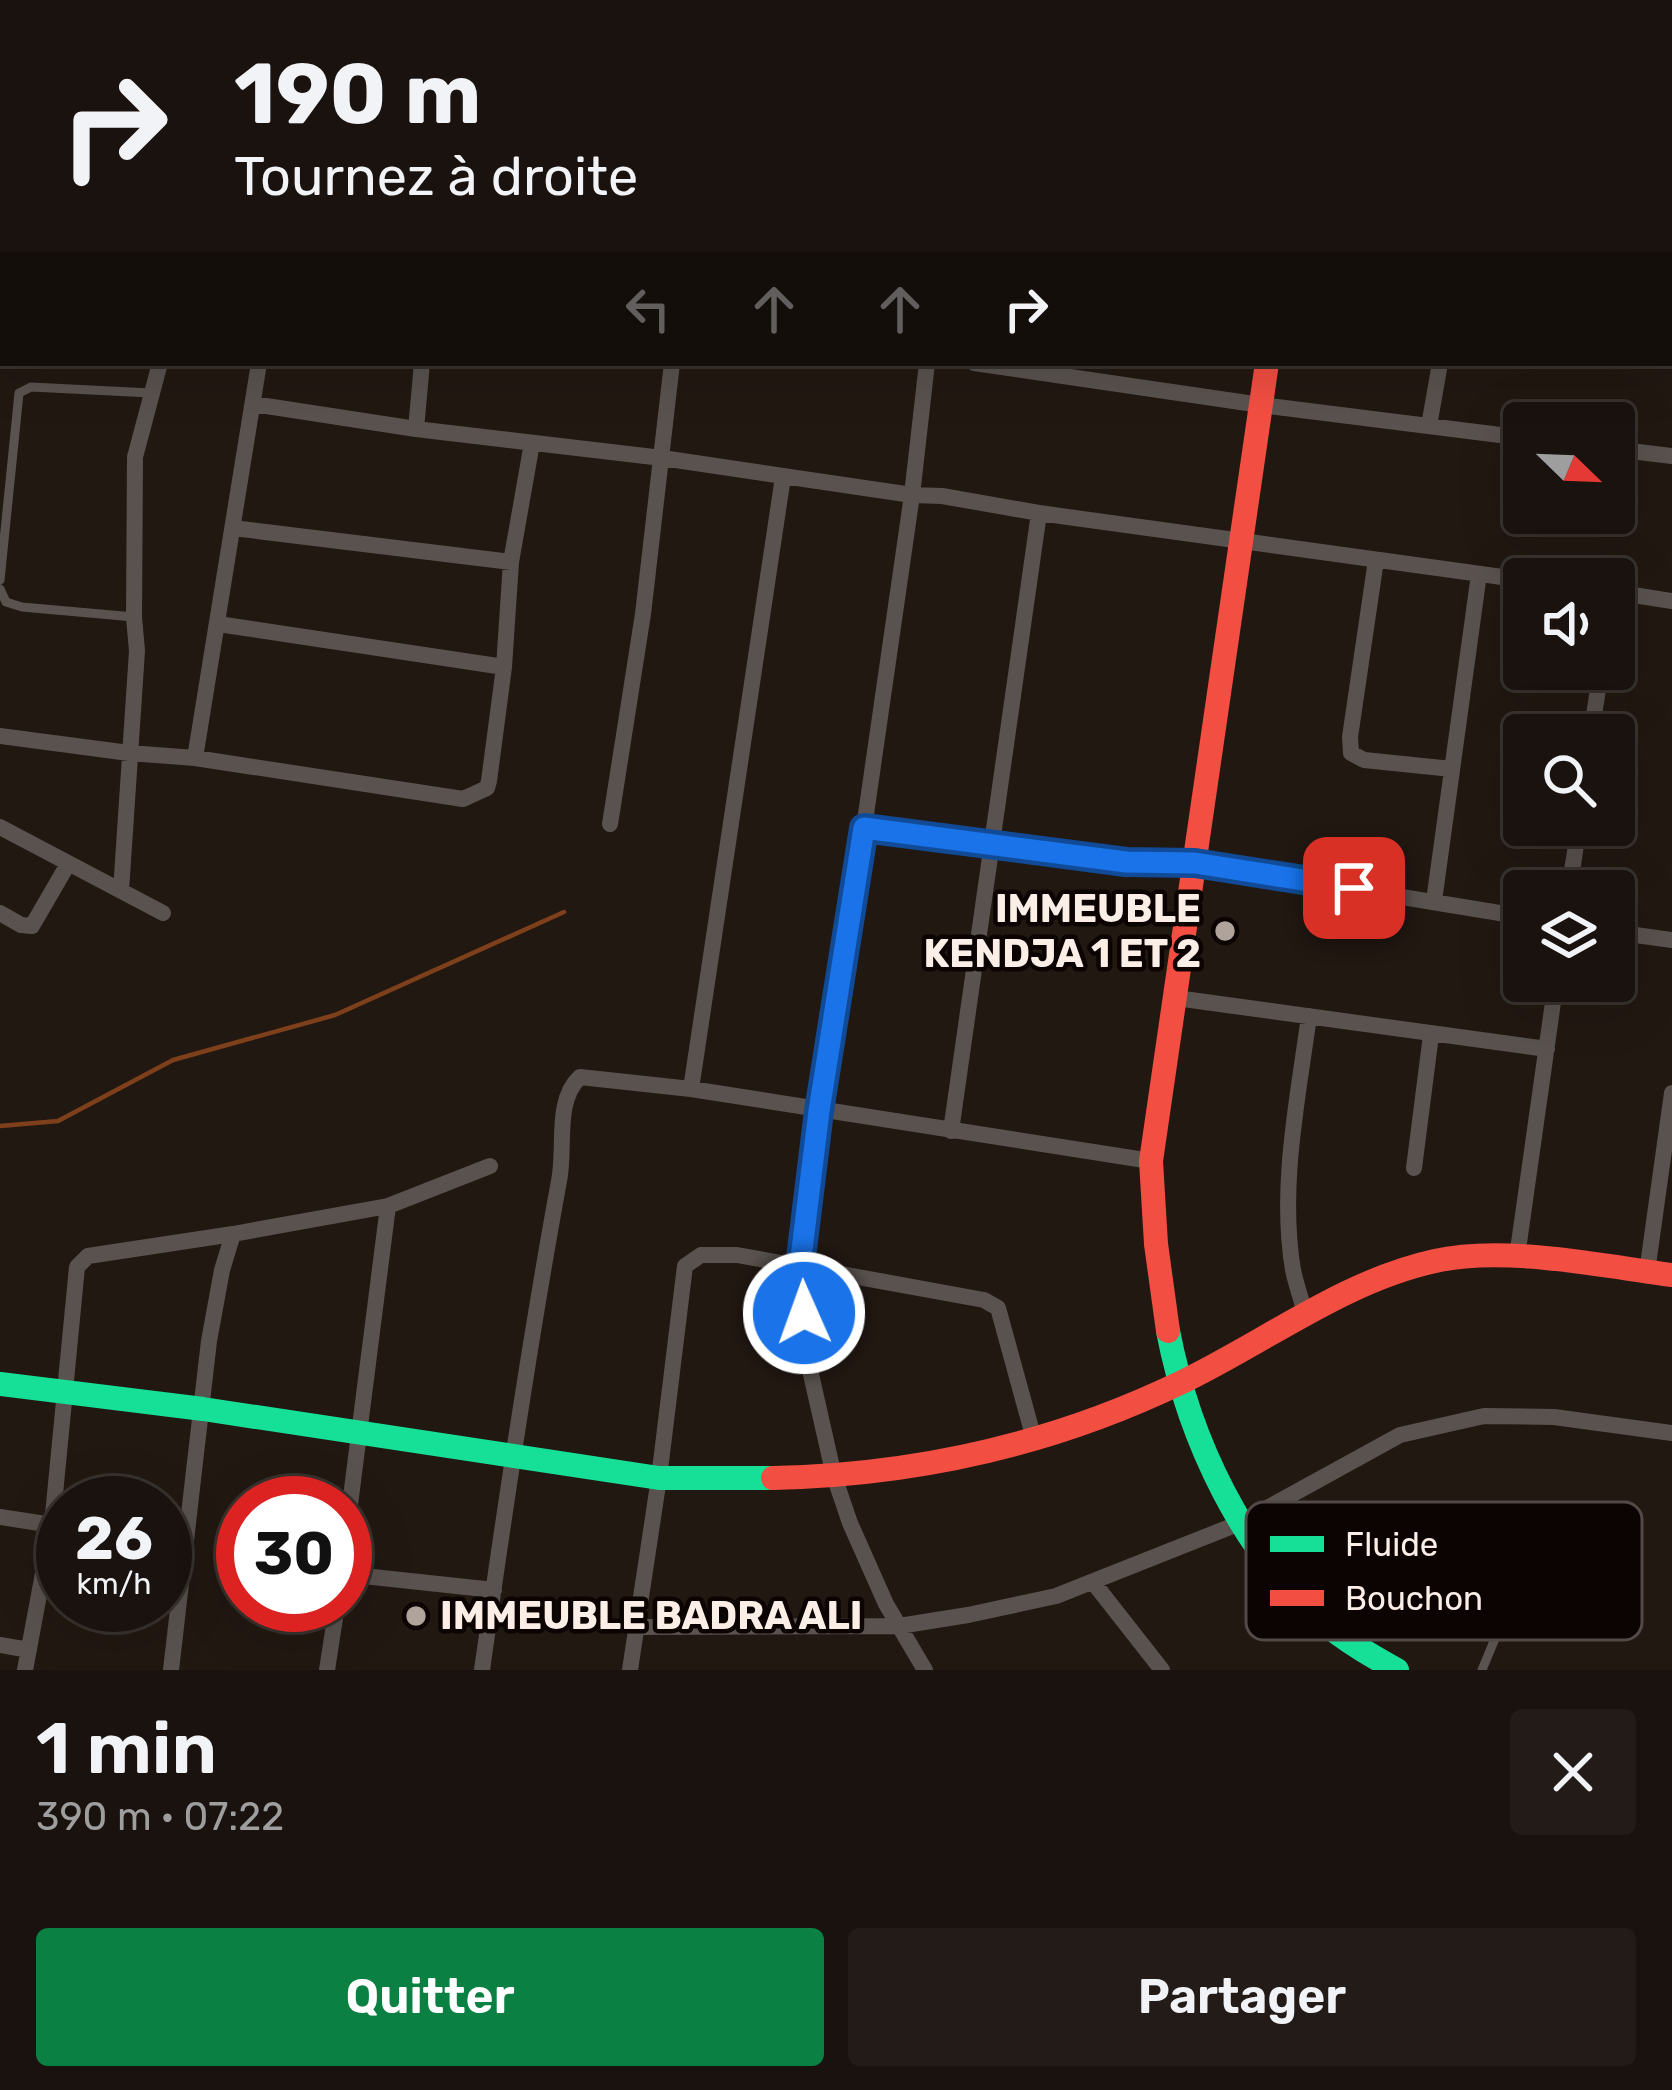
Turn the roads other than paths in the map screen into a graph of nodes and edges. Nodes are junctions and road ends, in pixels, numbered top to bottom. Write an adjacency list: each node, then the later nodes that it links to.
1 (159, 366): 9 (street)
2 (259, 366): 10 (street)
3 (422, 366): 13 (street)
4 (672, 366): 18 (street)
5 (927, 366): 20 (street)
6 (998, 366): 11 (street)
7 (1267, 366): 11 (street)
8 (1440, 366): 12 (street)
9 (151, 393): 28 (lane); 32 (street)
10 (253, 404): 13 (street); 22 (street)
11 (1261, 405): 12 (street); 23 (street)
12 (1430, 426): 14 (street)
13 (416, 428): 15 (street)
14 (1503, 435)
15 (532, 443): 18 (street); 25 (street)
16 (1635, 452): 17 (street)
17 (1672, 456)
18 (662, 458): 19 (street); 39 (street)
19 (783, 477): 20 (street); 57 (street)
20 (912, 495): 21 (street); 41 (street)
21 (1039, 513): 23 (street); 42 (street)
22 (233, 528): 25 (street); 33 (street)
23 (1240, 541): 24 (street); 43 (street)
24 (1376, 560): 26 (street); 38 (street)
25 (511, 562): 34 (street)
26 (1479, 574): 27 (street); 38 (street)
27 (1503, 577)
28 (0, 580)
29 (0, 590): 32 (lane)
30 (1635, 595): 31 (street)
31 (1672, 601)
32 (134, 617): 36 (street)
33 (218, 624): 34 (street); 37 (street)
34 (503, 668): 37 (street)
35 (0, 736): 36 (street)
36 (129, 753): 37 (street); 45 (street)
37 (195, 758)
38 (1452, 769): 46 (street)
39 (610, 824)
40 (0, 827): 44 (street)
41 (864, 828): 42 (street); 59 (street)
42 (992, 846): 43 (street); 60 (street)
43 (1195, 863): 46 (street); 52 (street)
44 (68, 864): 45 (street); 47 (street)
45 (121, 891): 48 (street)
46 (1434, 901): 49 (street)
47 (0, 913)
48 (163, 913)
49 (1503, 913)
50 (1635, 935): 51 (street)
51 (1672, 940)
52 (1176, 998): 54 (street); 61 (street)
53 (1553, 1002): 56 (street)
54 (1309, 1016): 55 (street); 69 (street)
55 (1431, 1034): 56 (street); 63 (street)
56 (1547, 1049): 66 (street)
57 (691, 1089): 59 (street); 77 (street)
58 (1672, 1093): 68 (street)
59 (819, 1111): 60 (street); 67 (street)
60 (951, 1132): 61 (street)
61 (1151, 1161): 71 (street)
62 (490, 1166): 64 (street)
63 (1414, 1168)
64 (388, 1206): 65 (street); 74 (street)
65 (232, 1234): 72 (street); 73 (street)
66 (1517, 1257): 68 (street); 69 (street)
67 (800, 1266): 76 (street); 80 (street); 81 (street)
68 (1659, 1274)
69 (1306, 1316): 71 (street)
70 (0, 1384): 72 (street)
71 (1179, 1384): 76 (street); 86 (street)
72 (64, 1392): 73 (street); 78 (street)
73 (203, 1409): 74 (street); 100 (street)
74 (359, 1432): 77 (street); 79 (street)
75 (1672, 1433): 82 (street)
76 (1034, 1439): 80 (street)
77 (513, 1454): 81 (street); 90 (street)
78 (56, 1476)
79 (354, 1476)
80 (834, 1476): 81 (street); 92 (street)
81 (658, 1478): 93 (street)
82 (1278, 1502)
83 (0, 1517): 85 (street)
84 (1246, 1520): 86 (street)
85 (36, 1523)
86 (1240, 1523): 87 (street); 89 (street)
87 (1246, 1531)
88 (372, 1577): 90 (street)
89 (1093, 1582): 92 (street); 105 (street)
90 (494, 1590): 102 (street)
91 (36, 1613): 98 (street)
92 (899, 1626): 93 (street); 104 (street)
93 (636, 1627): 103 (street)
94 (333, 1632): 101 (street)
95 (1347, 1640): 106 (street)
96 (1494, 1640): 107 (lane)
97 (0, 1645): 98 (street)
98 (29, 1651): 99 (street)
99 (26, 1670)
100 (171, 1670)
101 (327, 1670)
102 (482, 1670)
103 (630, 1670)
104 (926, 1670)
105 (1162, 1670)
106 (1397, 1670)
107 (1482, 1670)

